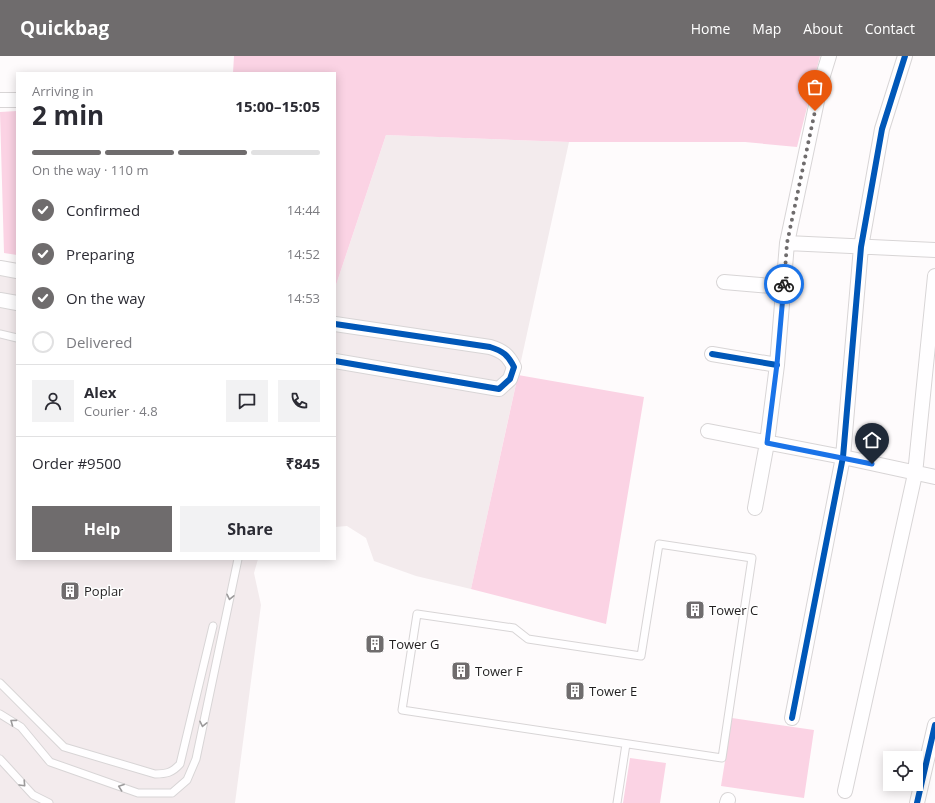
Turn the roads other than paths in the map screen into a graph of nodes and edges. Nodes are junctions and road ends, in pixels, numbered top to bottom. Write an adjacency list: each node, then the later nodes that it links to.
1 (829, 56): 5 (street)
2 (905, 56): 6 (street)
3 (0, 100): 4 (street)
4 (16, 100)
5 (787, 243): 6 (street); 12 (street)
6 (861, 247): 7 (street); 23 (street)
7 (935, 250)
8 (0, 268): 9 (street)
9 (16, 271)
10 (935, 276): 24 (street)
11 (724, 282): 12 (street)
12 (783, 287): 20 (street)
13 (0, 300): 14 (street)
14 (16, 303)
15 (336, 324): 19 (street)
16 (0, 334): 17 (lane)
17 (16, 338)
18 (712, 354): 20 (street)
19 (336, 361)
20 (777, 364): 22 (street)
21 (708, 431): 22 (street)
22 (767, 443): 23 (street); 26 (street)
23 (843, 457): 24 (street); 31 (street)
24 (915, 474): 25 (street); 35 (street)
25 (935, 477)
26 (755, 508)
27 (238, 560): 30 (lane, one-way to 30)
28 (213, 626): 29 (lane)
29 (0, 683)
30 (0, 714)
31 (792, 718)
32 (935, 725): 38 (street)
33 (626, 744): 33 (lane); 37 (lane)
34 (0, 759): 36 (lane, one-way to 36)
35 (845, 791)
36 (49, 803)
37 (617, 803)
38 (917, 803)

